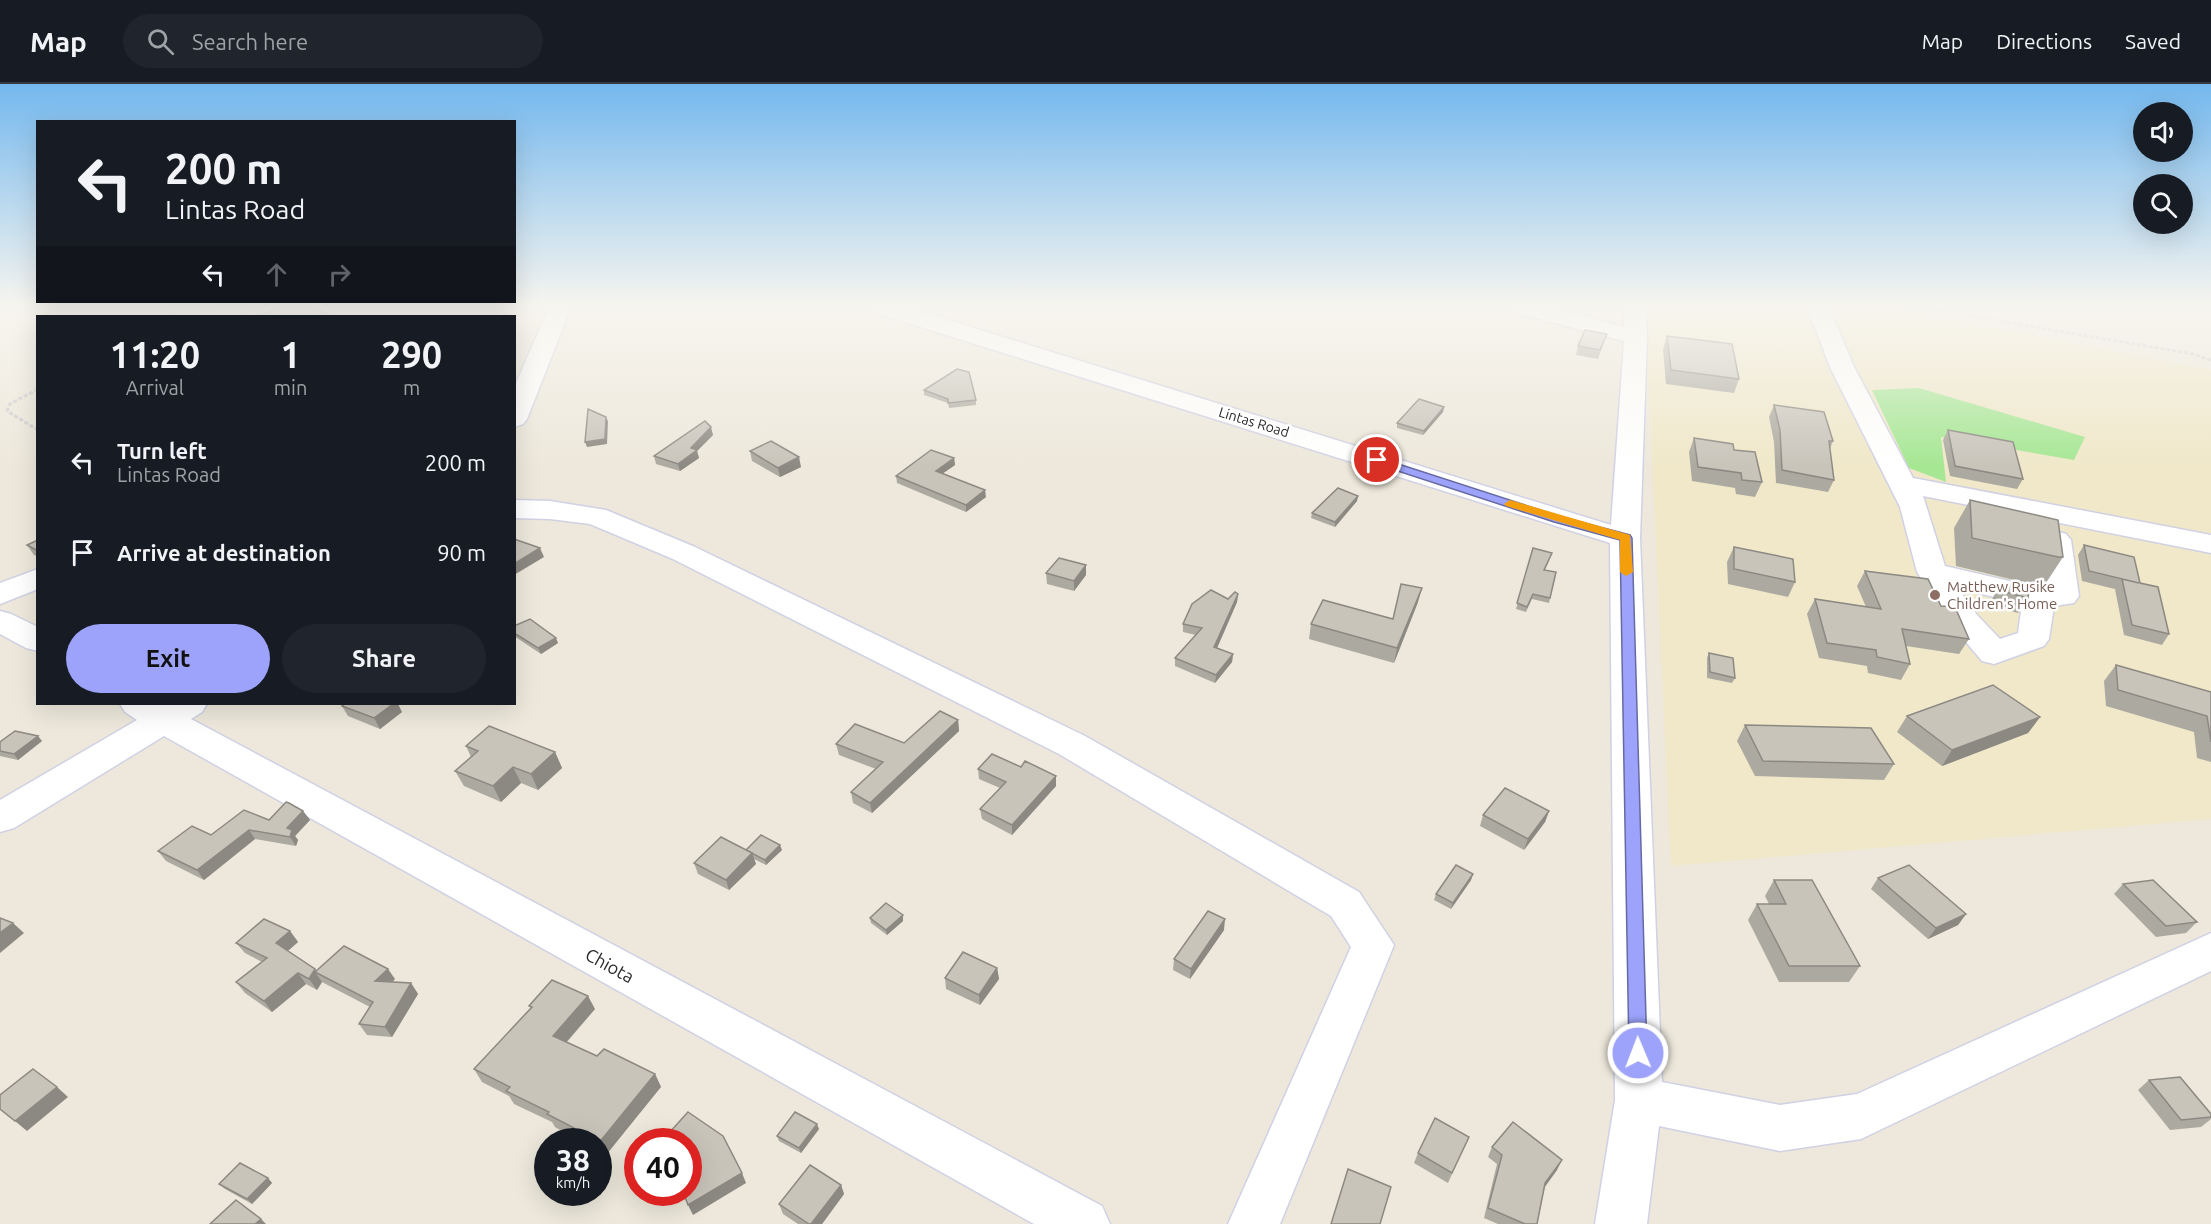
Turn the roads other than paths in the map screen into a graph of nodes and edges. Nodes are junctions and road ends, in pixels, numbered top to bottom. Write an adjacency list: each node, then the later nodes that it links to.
1 (538, 360): 5 (street)
2 (1051, 360): 9 (street, Lintas Road)
3 (1633, 360): 9 (street)
4 (1839, 360): 6 (street)
5 (516, 414)
6 (1908, 495): 8 (street); 10 (street); 12 (street)
7 (516, 509): 23 (street)
8 (2095, 523): 10 (street); 11 (street)
9 (1626, 538): 21 (street)
10 (2056, 540): 15 (street)
11 (2211, 544)
12 (1932, 572): 15 (street); 15 (street)
13 (36, 579): 14 (street)
14 (0, 594)
15 (2039, 598)
16 (0, 621): 17 (street)
17 (36, 639)
18 (163, 709): 19 (street); 22 (street, Chiota)
19 (0, 818)
20 (2211, 951): 21 (street)
21 (1639, 1100): 24 (street)
22 (1084, 1224)
23 (1254, 1224)
24 (1621, 1224)

